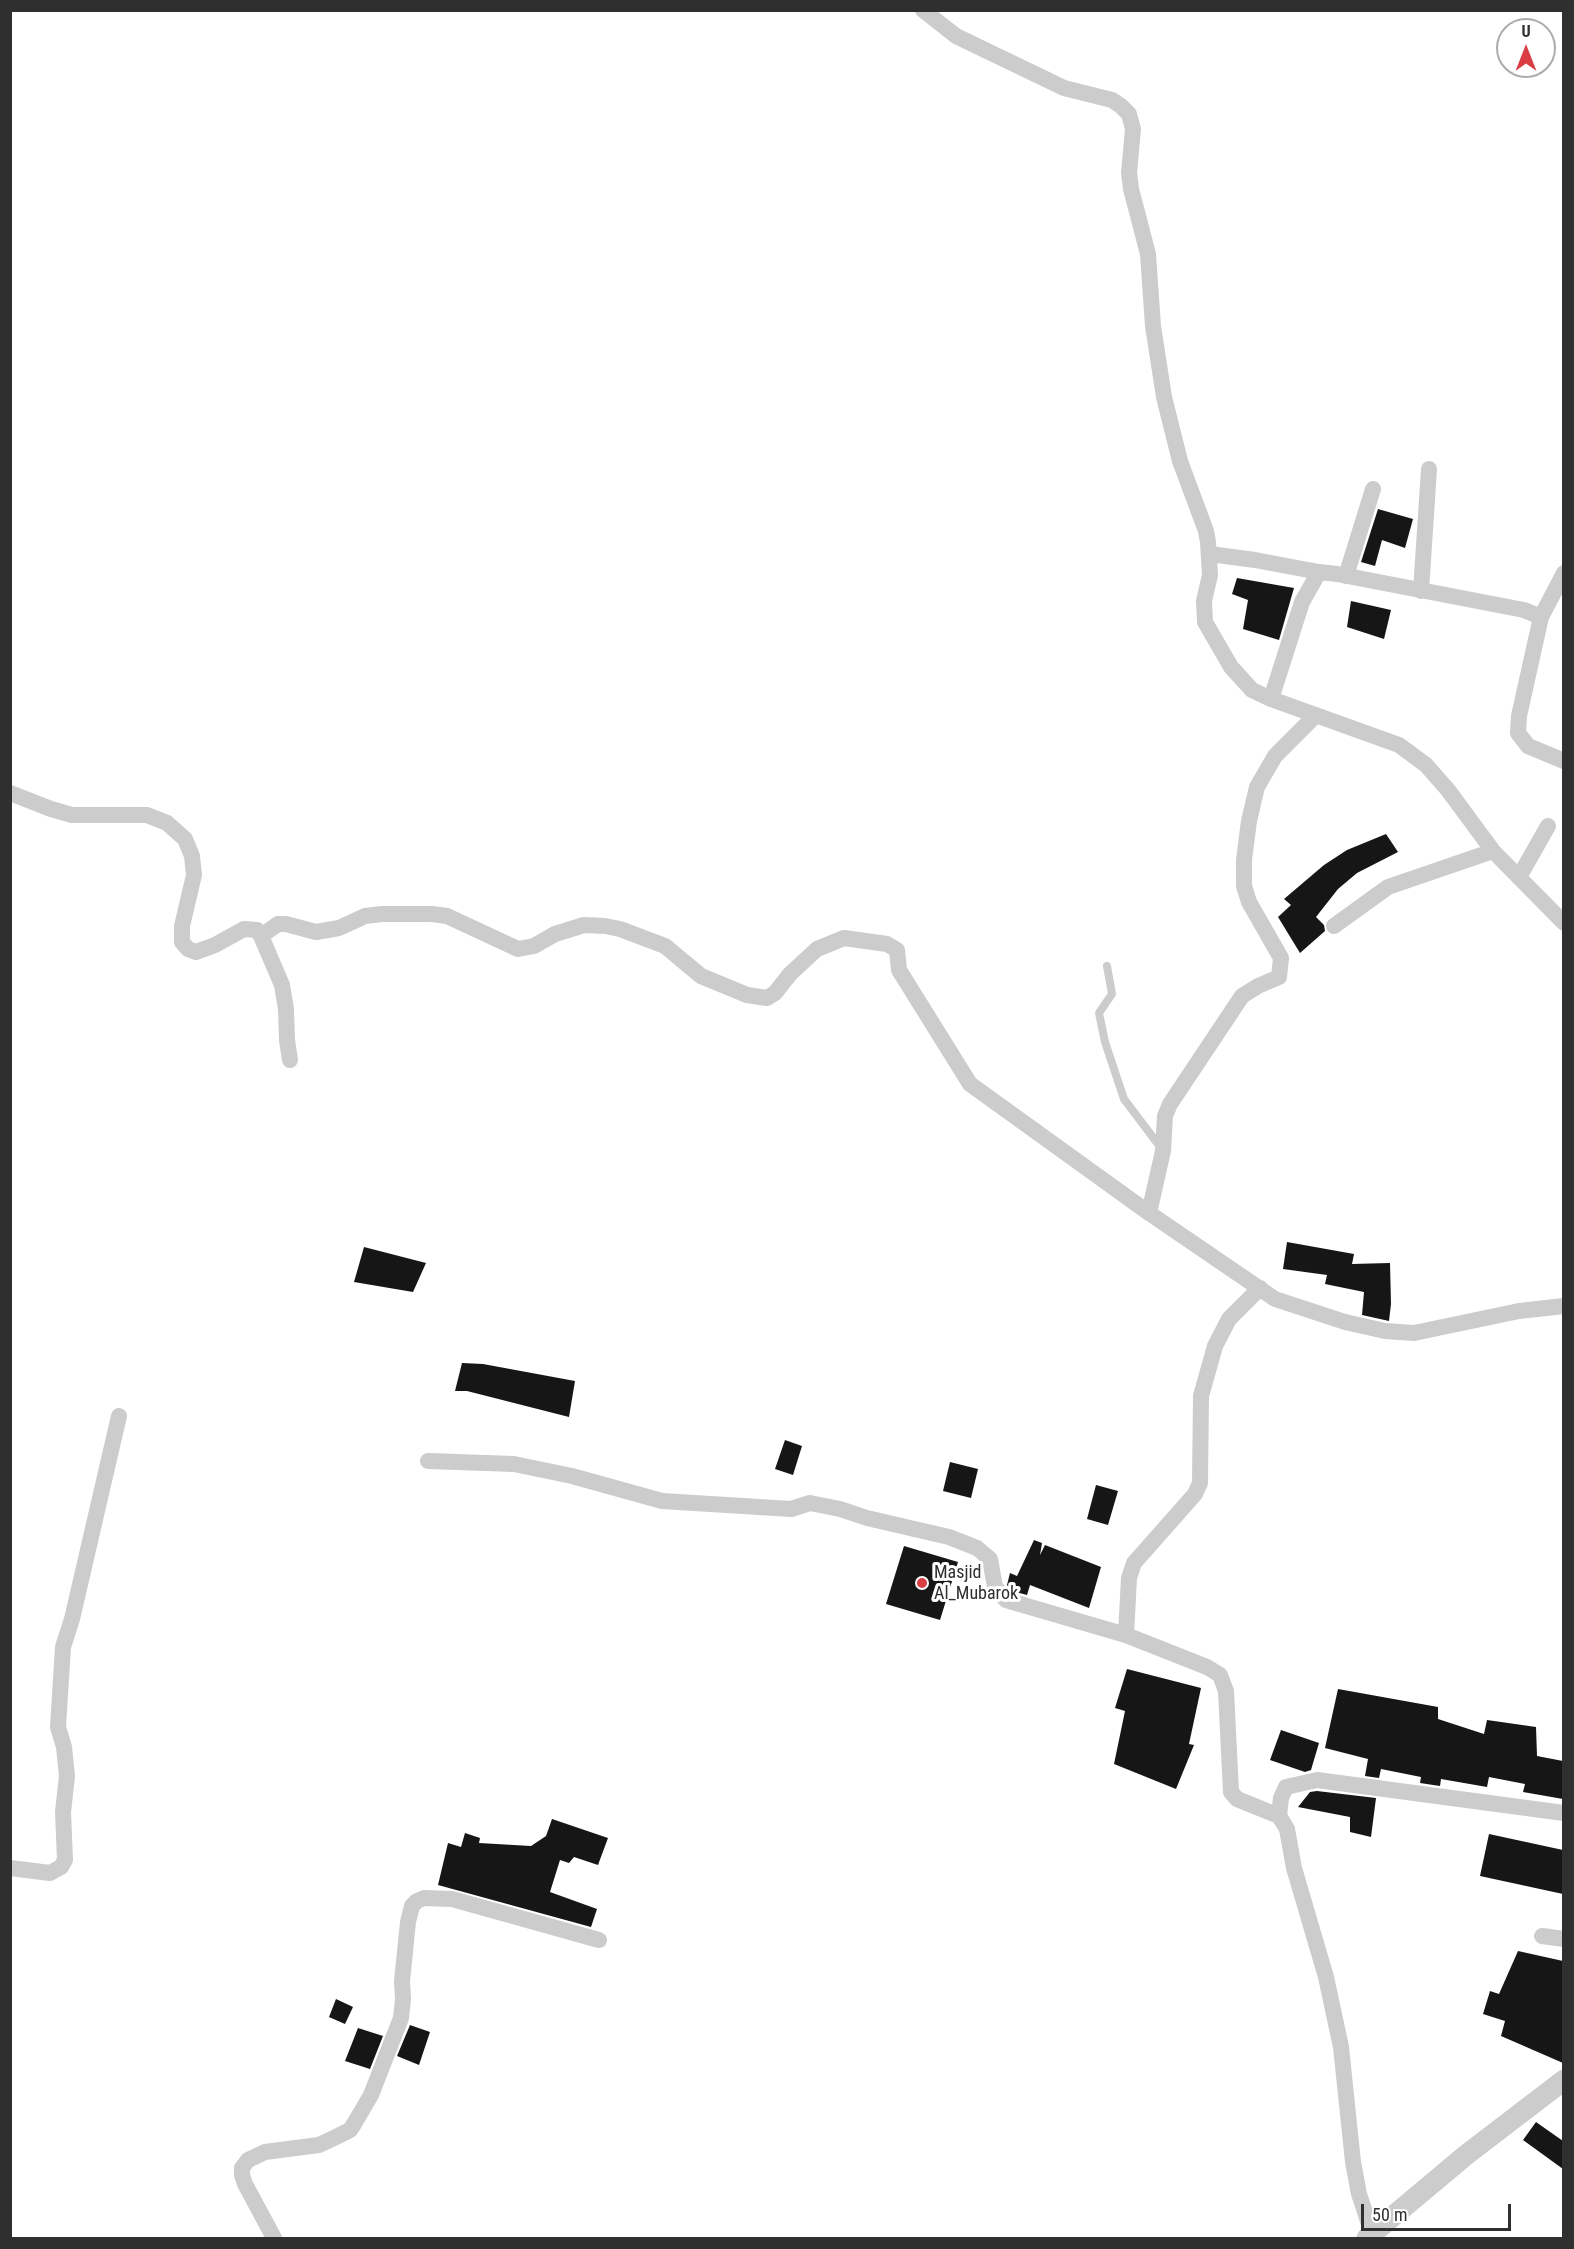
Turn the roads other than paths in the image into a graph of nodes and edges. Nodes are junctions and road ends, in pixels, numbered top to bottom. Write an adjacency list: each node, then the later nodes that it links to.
1 (923, 10): 4 (street)
2 (1429, 469): 8 (street)
3 (1373, 489): 7 (street)
4 (1210, 554): 5 (street); 10 (street)
5 (1319, 572): 7 (street); 10 (street)
6 (1563, 573): 9 (street)
7 (1346, 576): 8 (street)
8 (1421, 591): 9 (street)
9 (1541, 617): 12 (street)
10 (1271, 699): 11 (street)
11 (1316, 715): 15 (street); 22 (street)
12 (1563, 761)
13 (10, 792): 19 (street)
14 (1548, 826): 16 (street)
15 (1493, 851): 16 (street); 18 (street)
16 (1519, 877): 17 (street)
17 (1563, 923)
18 (1334, 926)
19 (261, 936): 21 (street); 23 (street)
20 (1107, 966): 22 (lane)
21 (290, 1060)
22 (1163, 1151): 23 (street)
23 (1149, 1213): 24 (street)
24 (1260, 1288): 25 (street); 28 (street)
25 (1563, 1306)
26 (119, 1416): 31 (street)
27 (428, 1461): 28 (street)
28 (1126, 1635): 30 (street)
29 (1563, 1813): 30 (street)
30 (1279, 1816): 36 (street)
31 (10, 1868)
32 (1542, 1936): 33 (street)
33 (1563, 1939)
34 (599, 1940): 37 (street)
35 (1563, 2080): 36 (street)
36 (1370, 2236)
37 (274, 2238)

